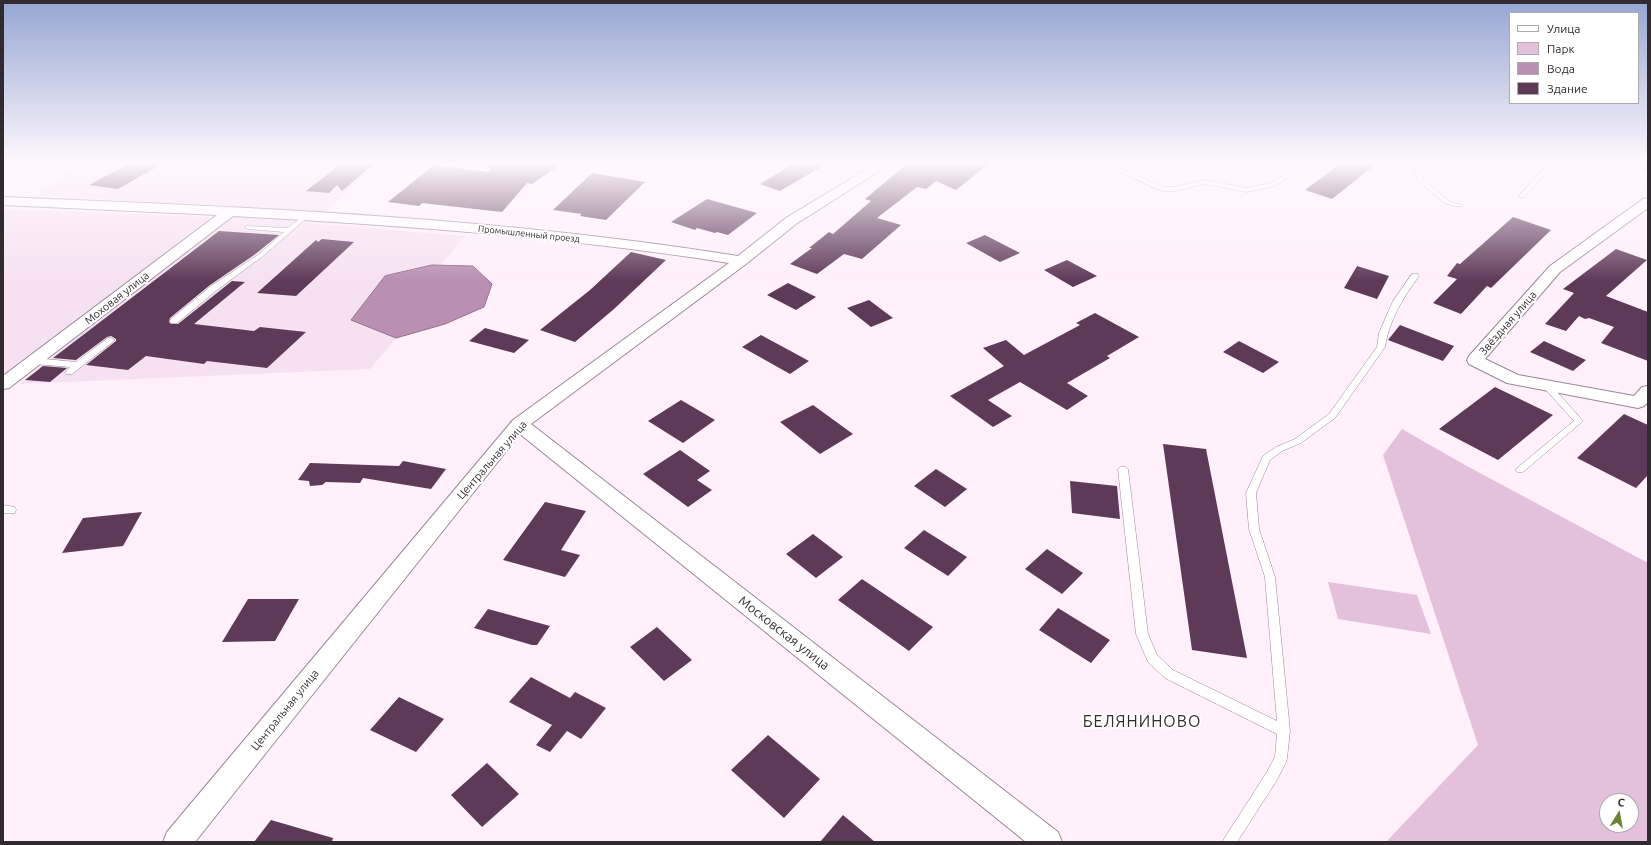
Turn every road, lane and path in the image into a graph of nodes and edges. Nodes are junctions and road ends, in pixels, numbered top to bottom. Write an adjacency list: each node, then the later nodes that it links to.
1 (53, 202): 6 (street, Промышленный проезд)
2 (821, 202): 10 (street, Центральная улица)
3 (1447, 202): 5 (lane)
4 (1648, 202): 18 (street, Звёздная улица)
5 (1460, 206)
6 (231, 211): 7 (street, Промышленный проезд); 14 (street, Моховая улица)
7 (306, 216): 9 (lane); 10 (street, Промышленный проезд)
8 (248, 227): 9 (lane)
9 (290, 230): 12 (lane)
10 (742, 261): 20 (street, Центральная улица)
11 (1415, 276): 23 (lane)
12 (174, 321)
13 (112, 340): 15 (lane)
14 (35, 361): 15 (lane); 17 (street, Моховая улица)
15 (78, 365): 16 (lane)
16 (69, 372)
17 (3, 384)
18 (1547, 386): 19 (street, Звёздная улица); 22 (lane)
19 (1648, 391)
20 (520, 424): 24 (street, Центральная улица); 25 (street, Московская улица)
21 (1123, 469): 23 (lane)
22 (1520, 470)
23 (1284, 731): 26 (lane)
24 (177, 842)
25 (1048, 842)
26 (1229, 842)

